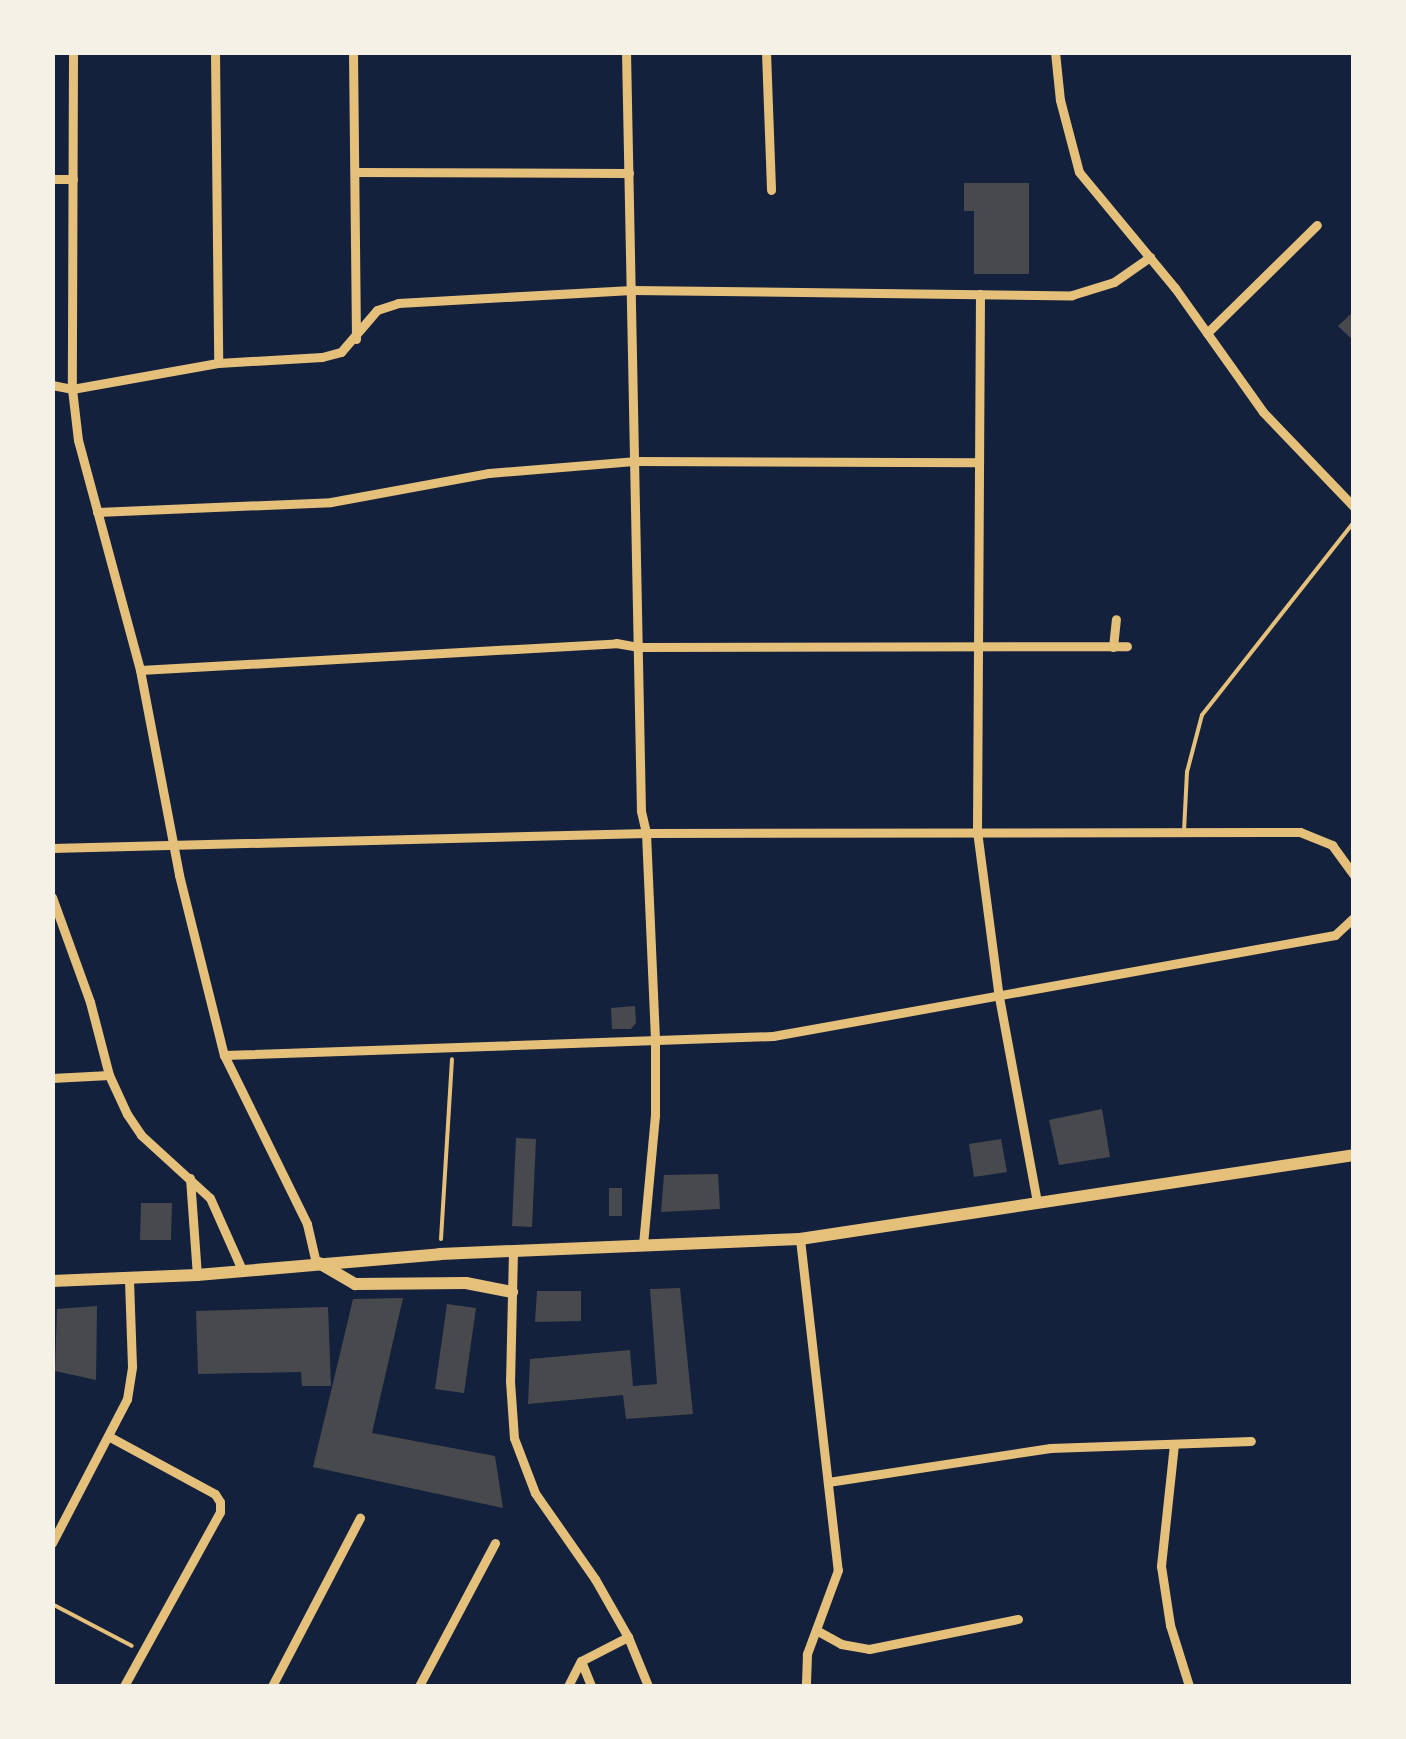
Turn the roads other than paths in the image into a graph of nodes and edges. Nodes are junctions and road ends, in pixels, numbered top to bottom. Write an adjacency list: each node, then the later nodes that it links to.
1 (73, 52): 10 (street)
2 (215, 52): 18 (street)
3 (353, 52): 7 (street)
4 (626, 52): 8 (street)
5 (766, 52): 11 (street)
6 (1056, 52): 13 (street)
7 (354, 172): 8 (street); 17 (street)
8 (630, 173): 14 (street)
9 (52, 180): 10 (street)
10 (72, 180): 20 (street)
11 (771, 190)
12 (1318, 226): 16 (street)
13 (1150, 257): 15 (street); 16 (street)
14 (632, 290): 15 (street); 17 (street); 21 (street)
15 (980, 294): 22 (street)
16 (1207, 333): 23 (street)
17 (356, 339): 18 (street)
18 (218, 364): 20 (street)
19 (52, 385): 20 (street)
20 (72, 389): 24 (street)
21 (634, 461): 22 (street); 24 (street); 30 (street)
22 (978, 462): 29 (street)
23 (1354, 508)
24 (97, 512): 31 (street)
25 (1354, 522): 33 (lane)
26 (1116, 618): 27 (street)
27 (1112, 646): 28 (street); 29 (street)
28 (1127, 646)
29 (977, 647): 30 (street); 32 (street)
30 (638, 648): 31 (street); 34 (street)
31 (140, 670): 35 (street)
32 (976, 830): 33 (street); 34 (street); 40 (street)
33 (1184, 830): 37 (street)
34 (646, 833): 35 (street); 41 (street)
35 (174, 846): 36 (street); 42 (street)
36 (52, 848)
37 (1354, 875)
38 (52, 897): 43 (street)
39 (1354, 918): 40 (street)
40 (1000, 997): 41 (street); 47 (street)
41 (656, 1040): 42 (street); 49 (street)
42 (224, 1055): 51 (street)
43 (109, 1075): 44 (street); 46 (street)
44 (52, 1078)
45 (1354, 1155): 47 (main road)
46 (190, 1178): 52 (street); 53 (street)
47 (1037, 1203): 48 (main road)
48 (800, 1239): 49 (main road); 60 (street)
49 (643, 1244): 50 (main road)
50 (512, 1251): 51 (main road); 56 (street)
51 (316, 1262): 52 (main road); 56 (main road)
52 (242, 1270): 53 (main road)
53 (197, 1275): 54 (main road)
54 (129, 1278): 55 (main road); 57 (street)
55 (52, 1281)
56 (512, 1292): 66 (street)
57 (110, 1437): 62 (street); 68 (street)
58 (1251, 1441): 59 (street)
59 (1174, 1444): 60 (street); 75 (street)
60 (828, 1482): 65 (street)
61 (360, 1518): 69 (street)
62 (52, 1543)
63 (495, 1543): 70 (street)
64 (1018, 1619): 65 (street)
65 (816, 1630): 74 (street)
66 (628, 1637): 67 (street); 73 (street)
67 (582, 1661): 71 (street); 72 (street)
68 (124, 1686)
69 (272, 1686)
70 (419, 1686)
71 (568, 1686)
72 (590, 1686)
73 (648, 1686)
74 (806, 1686)
75 (1189, 1686)

